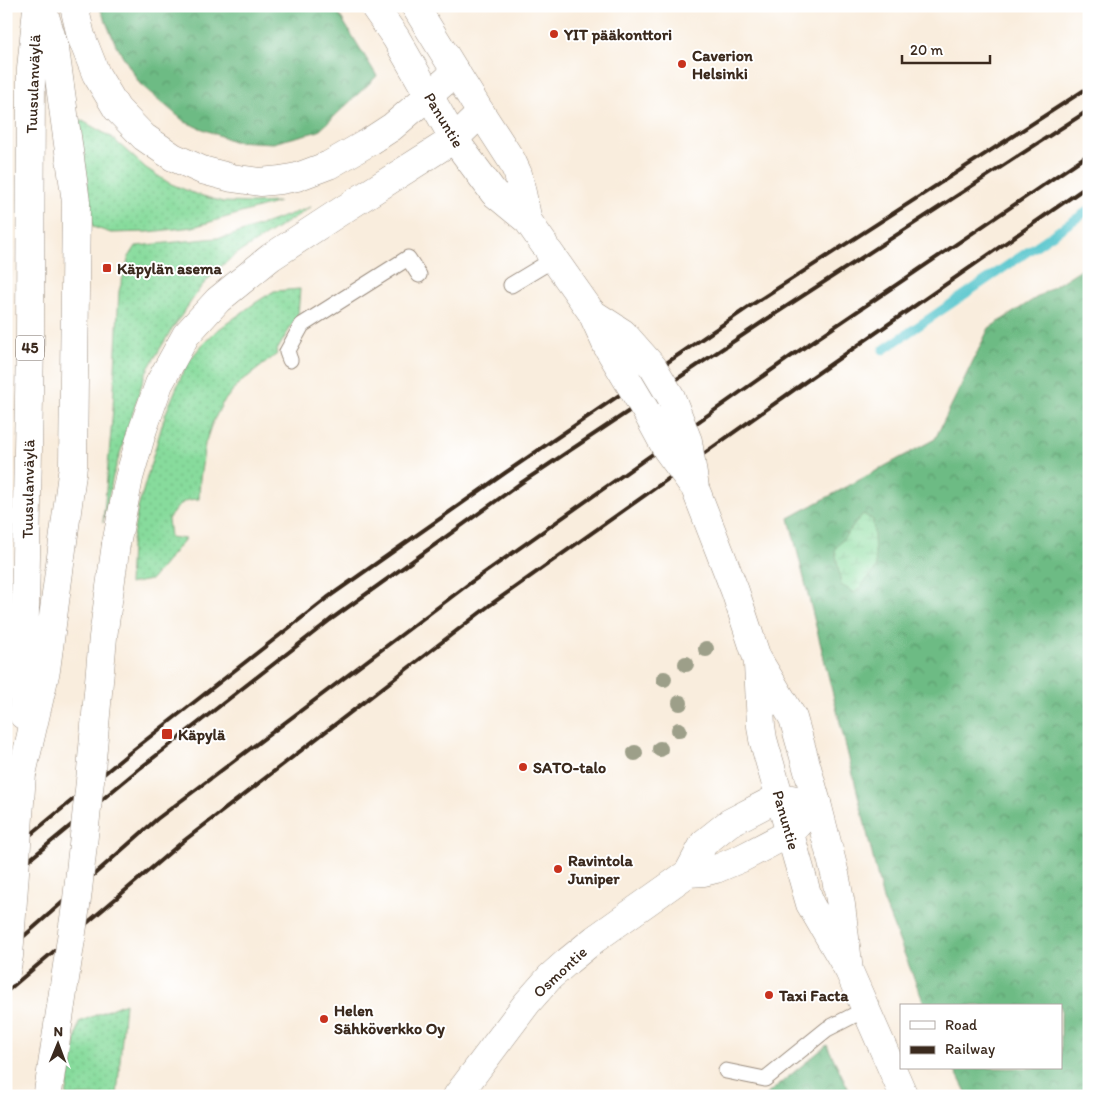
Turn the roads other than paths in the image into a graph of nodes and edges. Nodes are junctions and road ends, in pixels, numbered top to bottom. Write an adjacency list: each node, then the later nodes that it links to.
1 (37, 6): 16 (main road, Tuusulanväylä / 45)
2 (42, 6): 16 (main road)
3 (74, 6): 7 (main road)
4 (374, 6): 7 (main road, Panuntie)
5 (416, 6): 6 (main road, Panuntie)
6 (456, 72): 7 (main road); 8 (main road, Panuntie)
7 (429, 95): 9 (main road, Panuntie)
8 (481, 113): 9 (main road); 10 (main road, Panuntie)
9 (454, 139): 10 (main road, Panuntie); 25 (main road, bridge)
10 (528, 221): 11 (main road, Panuntie)
11 (552, 255): 13 (lane); 15 (main road, Panuntie, bridge)
12 (419, 275): 14 (lane)
13 (511, 285)
14 (290, 360)
15 (758, 658): 17 (main road, Panuntie); 18 (main road, Panuntie)
16 (22, 774): 22 (main road, Tuusulanväylä / 45, bridge)
17 (779, 796): 18 (main road); 19 (main road, Panuntie); 20 (main road, Osmontie)
18 (817, 803): 19 (main road, Osmontie); 21 (main road, Panuntie)
19 (790, 833): 20 (main road, Osmontie); 21 (main road, Panuntie)
20 (688, 873): 26 (main road, Osmontie)
21 (849, 971): 23 (main road, Panuntie)
22 (6, 972)
23 (866, 1009): 24 (lane); 27 (main road, Panuntie)
24 (726, 1071)
25 (48, 1094)
26 (457, 1096)
27 (904, 1096)

